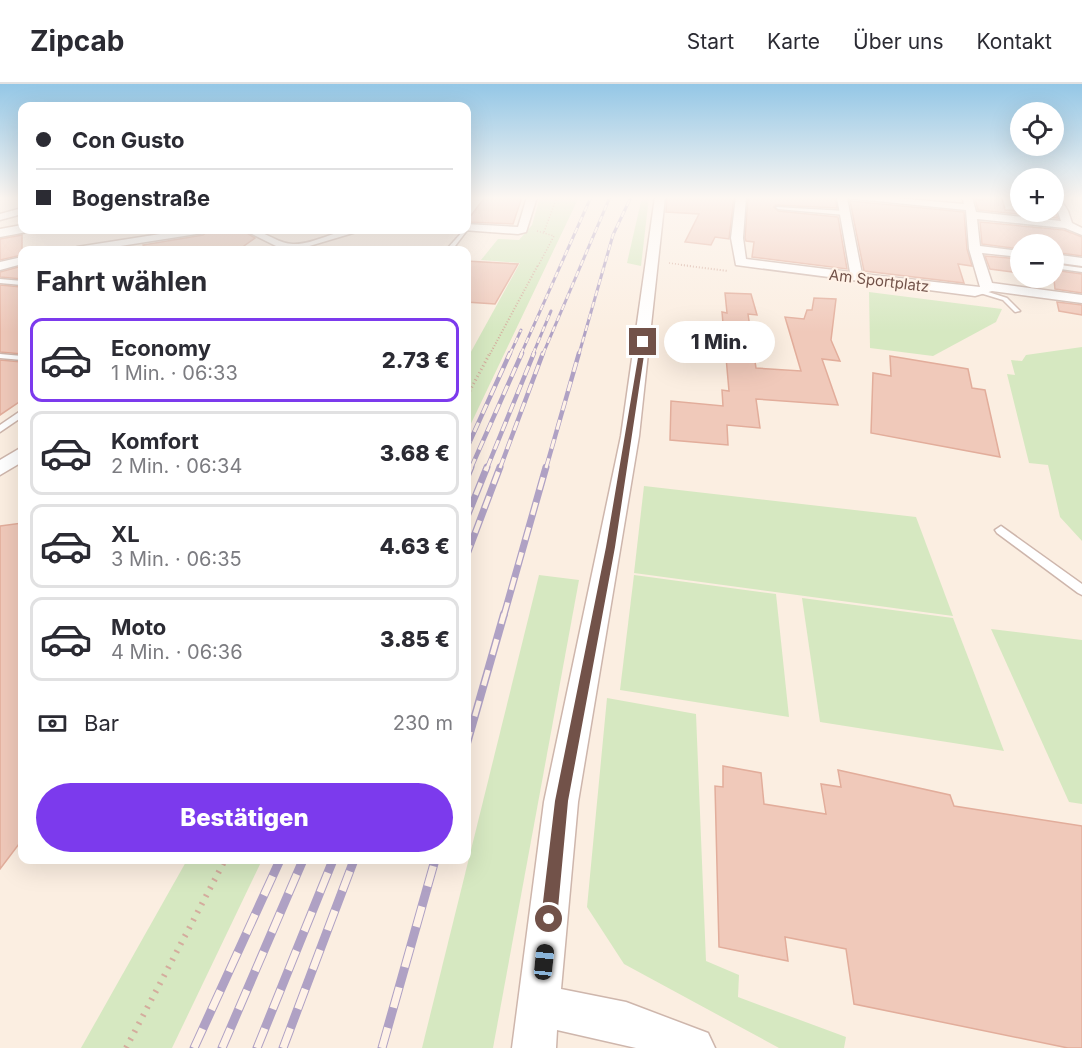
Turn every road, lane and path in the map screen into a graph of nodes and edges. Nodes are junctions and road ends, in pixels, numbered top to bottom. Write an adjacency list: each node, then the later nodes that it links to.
1 (127, 242): 7 (street)
2 (551, 242): 26 (path)
3 (656, 242): 12 (street)
4 (737, 242): 15 (street)
5 (850, 242): 18 (street)
6 (974, 242): 8 (street)
7 (102, 246)
8 (975, 249): 9 (street); 21 (street)
9 (1010, 253)
10 (1064, 260): 13 (street)
11 (18, 262): 14 (street)
12 (654, 262): 15 (path); 34 (street)
13 (1082, 262)
14 (0, 266)
15 (737, 267): 18 (street, Am Sportplatz)
16 (1064, 268): 17 (lane)
17 (1082, 270)
18 (857, 278): 21 (street, Am Sportplatz)
19 (0, 281): 20 (lane)
20 (18, 283)
21 (985, 289): 22 (street, Am Sportplatz); 23 (lane)
22 (1082, 299)
23 (1017, 311)
24 (0, 356): 25 (lane)
25 (18, 358)
26 (471, 389)
27 (18, 416): 28 (lane)
28 (0, 429)
29 (18, 456): 30 (street)
30 (0, 469)
31 (1001, 530): 32 (lane)
32 (1082, 590)
33 (223, 864): 35 (path)
34 (540, 1006): 36 (street); 37 (street)
35 (126, 1048)
36 (534, 1048)
37 (693, 1048)

